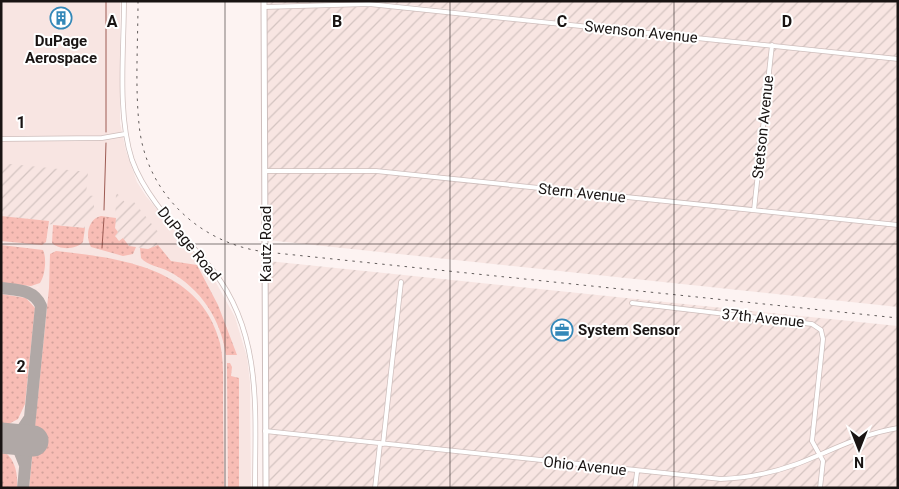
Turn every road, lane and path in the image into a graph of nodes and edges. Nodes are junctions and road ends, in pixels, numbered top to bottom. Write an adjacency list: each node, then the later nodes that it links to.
1 (124, 1): 5 (street, DuPage Road)
2 (264, 4): 3 (street, Swenson Avenue); 7 (street, Kautz Road)
3 (772, 45): 4 (street, Swenson Avenue); 8 (street, Stetson Avenue)
4 (898, 59)
5 (125, 134): 6 (street); 17 (street, DuPage Road)
6 (1, 139)
7 (265, 171): 8 (street, Stern Avenue); 13 (street, Kautz Road)
8 (754, 210): 9 (street, Stern Avenue)
9 (898, 225)
10 (401, 282): 14 (street)
11 (632, 303): 15 (street, 37th Avenue)
12 (898, 428): 15 (street, Ohio Avenue)
13 (265, 431): 14 (street, Ohio Avenue); 18 (street, Kautz Road)
14 (382, 444): 16 (street, Ohio Avenue); 19 (street)
15 (820, 453): 16 (street, Ohio Avenue); 21 (street, 37th Avenue)
16 (637, 472): 20 (street)
17 (255, 488)
18 (266, 488)
19 (375, 488)
20 (635, 488)
21 (820, 488)

